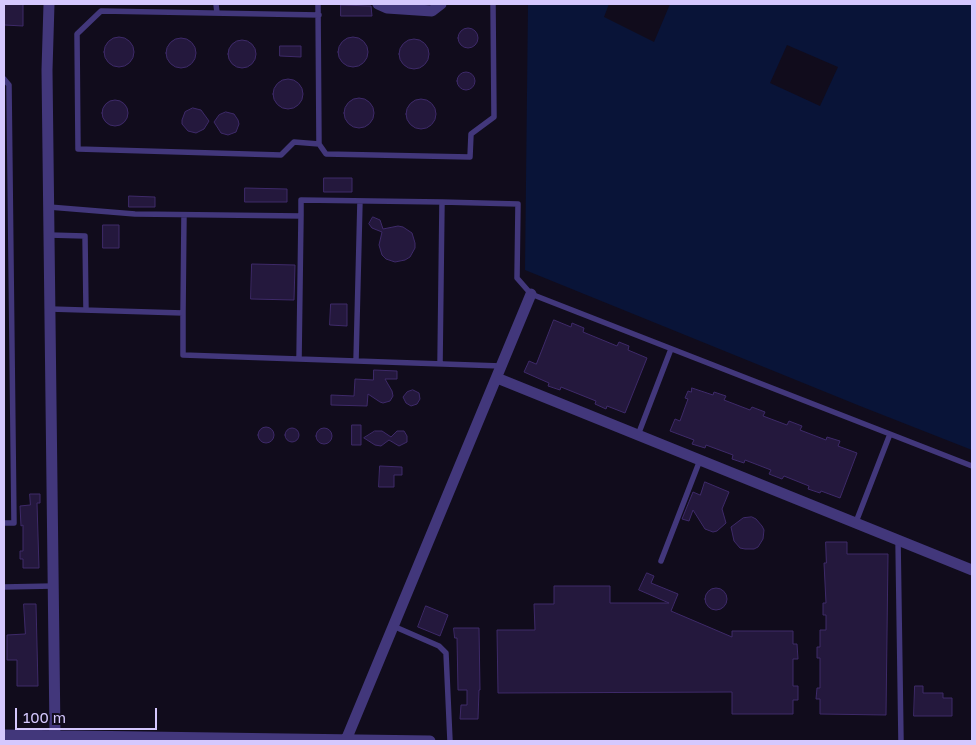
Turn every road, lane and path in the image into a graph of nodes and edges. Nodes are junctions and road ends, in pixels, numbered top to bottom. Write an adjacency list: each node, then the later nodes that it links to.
1 (49, 4): 15 (street)
2 (123, 4): 8 (lane)
3 (216, 4): 9 (lane)
4 (318, 4): 10 (lane)
5 (378, 4): 6 (street)
6 (441, 4)
7 (493, 4): 12 (lane)
8 (123, 11): 9 (lane); 12 (lane)
9 (217, 13): 10 (lane)
10 (319, 15): 12 (lane)
11 (4, 79): 20 (lane)
12 (319, 144)
13 (360, 201): 14 (lane); 17 (lane); 27 (lane)
14 (442, 202): 21 (lane); 28 (lane)
15 (49, 207): 16 (lane); 18 (street)
16 (184, 215): 17 (lane); 24 (lane)
17 (301, 216): 26 (lane)
18 (49, 235): 22 (street); 23 (lane)
19 (4, 256): 20 (lane)
20 (11, 256): 36 (lane)
21 (531, 294): 25 (lane); 29 (street)
22 (50, 309): 23 (lane); 40 (street)
23 (86, 310): 24 (lane)
24 (183, 313): 26 (lane)
25 (671, 349): 31 (lane); 32 (lane)
26 (299, 359): 27 (lane)
27 (356, 361): 28 (lane)
28 (440, 364): 29 (lane)
29 (502, 366): 30 (street)
30 (497, 378): 32 (street); 42 (street)
31 (890, 434): 34 (lane); 35 (lane)
32 (638, 435): 33 (street)
33 (700, 460): 35 (street); 38 (lane)
34 (972, 466)
35 (856, 522): 37 (street)
36 (4, 523)
37 (898, 540): 39 (street); 49 (lane)
38 (661, 561)
39 (972, 570)
40 (53, 586): 41 (lane); 43 (street)
41 (4, 587)
42 (393, 626): 46 (street); 48 (lane)
43 (55, 734): 44 (street); 45 (street)
44 (4, 735)
45 (307, 740): 46 (street)
46 (346, 740): 47 (street)
47 (430, 741)
48 (450, 741)
49 (901, 741)

